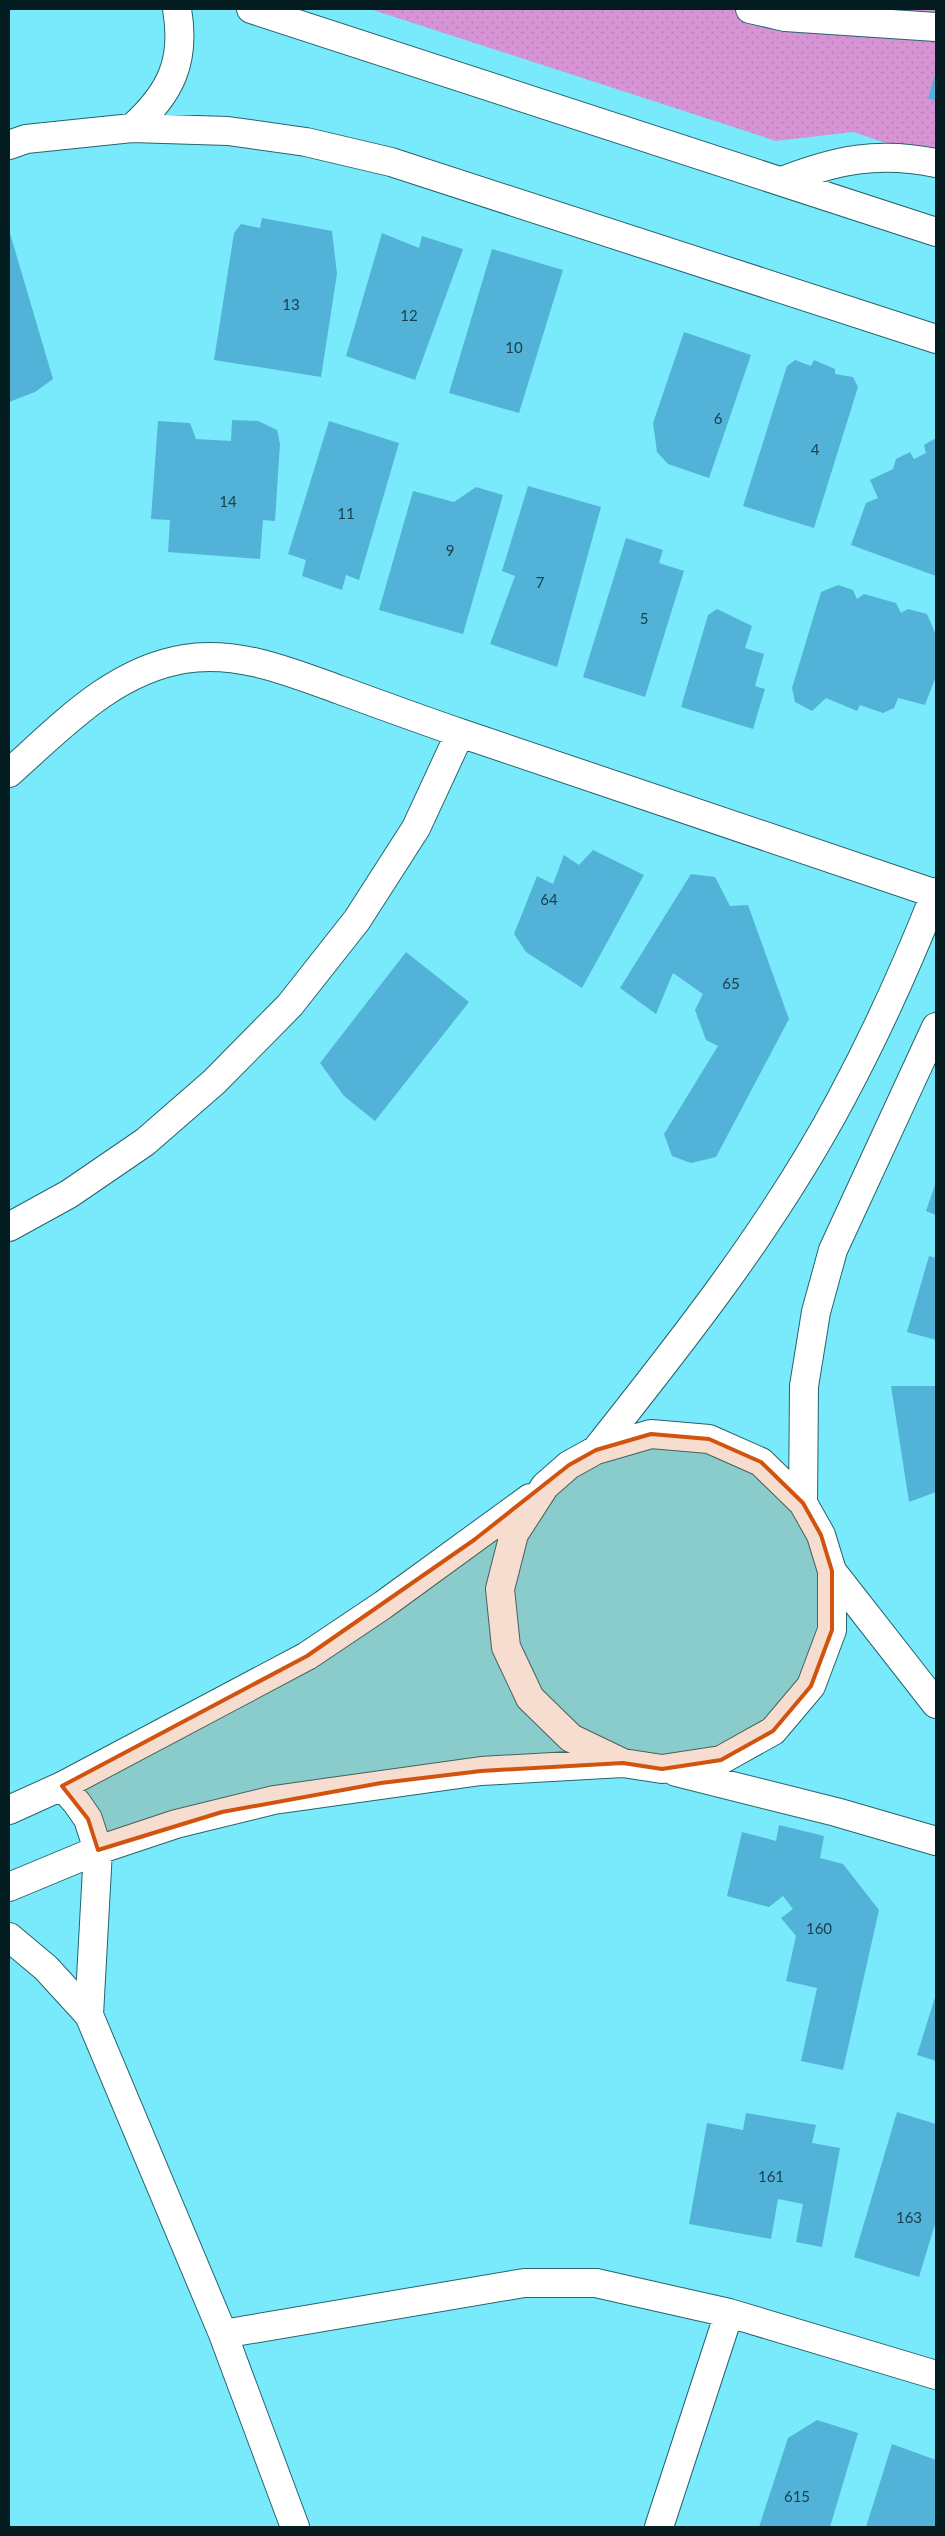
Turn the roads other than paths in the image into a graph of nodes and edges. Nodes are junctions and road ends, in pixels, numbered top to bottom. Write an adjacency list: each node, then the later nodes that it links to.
1 (177, 9): 5 (street)
2 (252, 9): 8 (street)
3 (750, 9): 4 (street)
4 (936, 27)
5 (132, 128): 6 (street); 10 (street)
6 (9, 145)
7 (936, 164): 8 (street)
8 (782, 181): 9 (street)
9 (936, 232)
10 (936, 339)
11 (460, 733): 12 (street); 13 (street); 15 (street)
12 (9, 773)
13 (936, 893): 16 (street)
14 (936, 1028): 18 (street)
15 (9, 1227)
16 (596, 1450): 17 (street); 18 (street)
17 (545, 1486): 21 (street); 23 (street)
18 (803, 1503): 19 (street)
19 (832, 1571): 20 (street); 22 (street)
20 (936, 1704)
21 (623, 1763): 22 (street); 26 (street)
22 (662, 1769): 25 (street)
23 (62, 1786): 24 (street); 26 (street)
24 (9, 1810)
25 (936, 1841)
26 (98, 1850): 27 (street); 29 (street)
27 (9, 1887)
28 (9, 1937): 29 (street)
29 (89, 2015): 31 (street)
30 (729, 2314): 31 (street); 32 (street); 34 (street)
31 (223, 2334): 33 (street)
32 (936, 2375)
33 (295, 2527)
34 (659, 2527)

